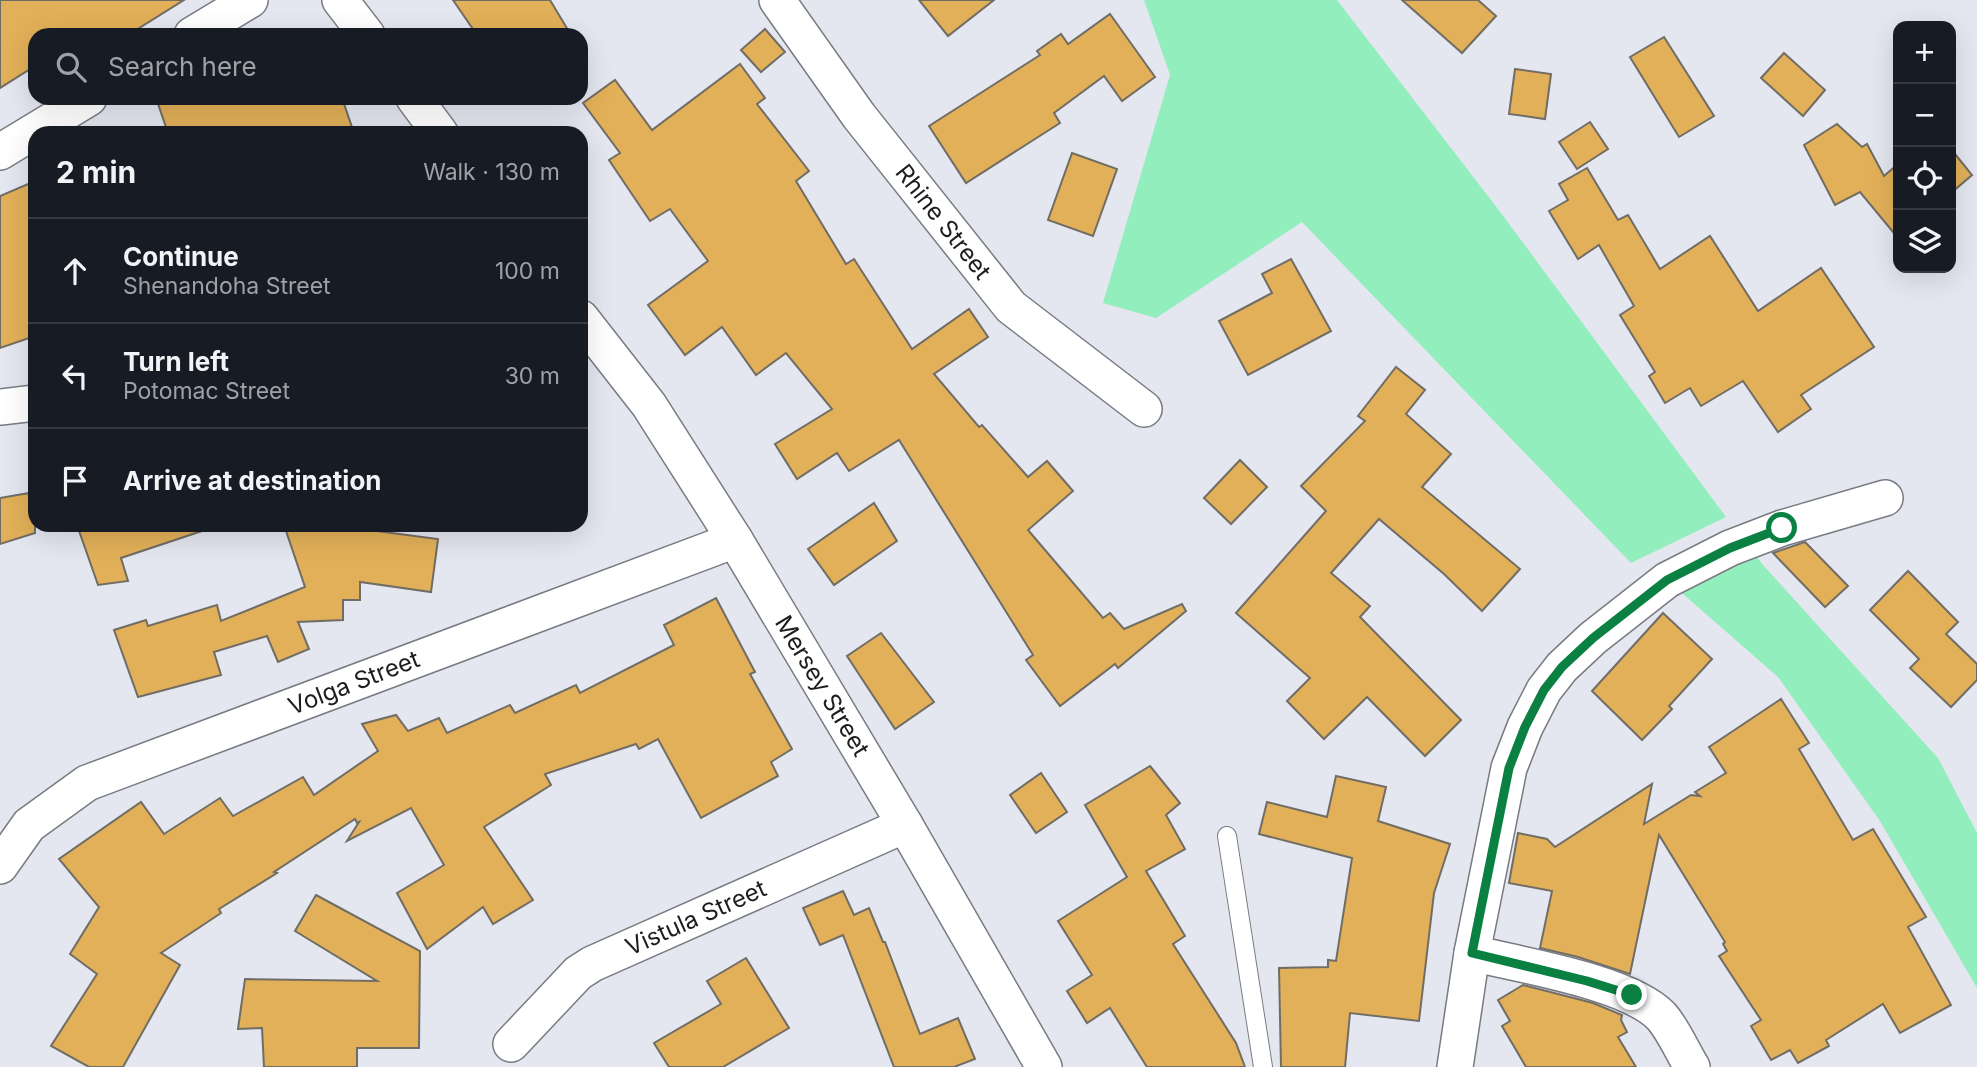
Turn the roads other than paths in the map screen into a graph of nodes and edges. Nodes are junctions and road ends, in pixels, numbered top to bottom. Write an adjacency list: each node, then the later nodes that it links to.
1 (250, 0): 4 (street)
2 (340, 0): 5 (street)
3 (777, 0): 15 (street, Rhine Street)
4 (204, 28)
5 (362, 28)
6 (77, 105): 8 (street)
7 (419, 105): 9 (street)
8 (43, 126)
9 (435, 126)
10 (28, 135): 11 (street)
11 (0, 152)
12 (588, 327): 17 (street, Mersey Street)
13 (28, 404): 14 (street)
14 (0, 407)
15 (1144, 409)
16 (1885, 498): 21 (street)
17 (735, 540): 18 (street, Mersey Street); 20 (street, Volga Street)
18 (905, 825): 22 (street, Vistula Street); 23 (street, Mersey Street)
19 (1227, 836): 24 (lane)
20 (0, 866)
21 (1472, 953): 25 (street); 26 (street)
22 (511, 1044)
23 (1044, 1067)
24 (1264, 1067)
25 (1455, 1067)
26 (1692, 1067)

